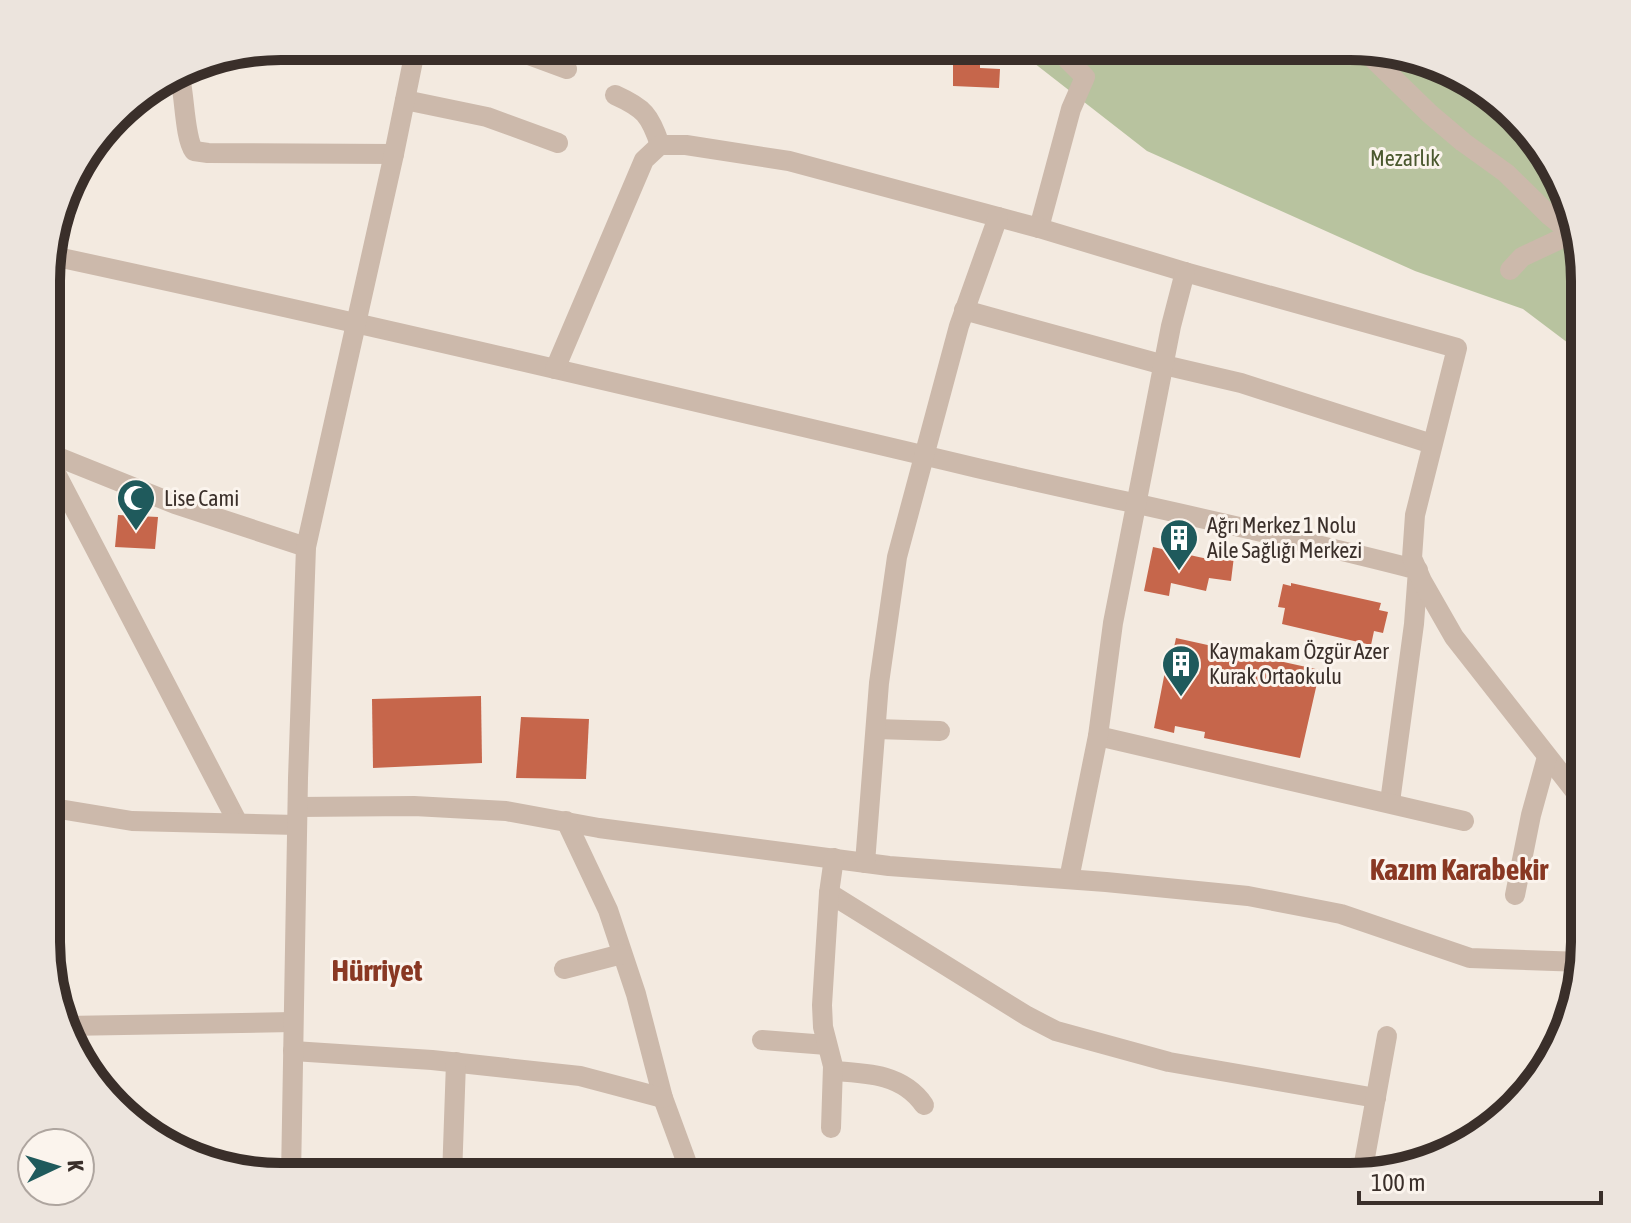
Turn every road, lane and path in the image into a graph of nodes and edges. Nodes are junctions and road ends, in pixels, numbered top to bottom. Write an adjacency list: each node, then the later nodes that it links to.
1 (413, 60): 8 (street)
2 (542, 60): 5 (street)
3 (1068, 60): 14 (street)
4 (1376, 62): 13 (street)
5 (567, 69)
6 (181, 84): 11 (street)
7 (615, 95): 10 (street)
8 (405, 100): 9 (street); 11 (street)
9 (558, 143)
10 (660, 145): 12 (street); 22 (street)
11 (394, 154): 20 (street)
12 (998, 217): 14 (street); 19 (street)
13 (1564, 226)
14 (1039, 228): 18 (street)
15 (1567, 238): 17 (street)
16 (62, 258): 20 (street)
17 (1510, 270)
18 (1185, 272): 21 (street); 23 (street)
19 (964, 310): 21 (street); 24 (street)
20 (356, 322): 22 (street); 28 (street)
21 (1164, 365): 23 (street); 27 (street)
22 (555, 369): 24 (street)
23 (1432, 444): 29 (street)
24 (923, 455): 27 (street); 30 (street)
25 (60, 461): 28 (street)
26 (60, 479): 40 (street)
27 (1136, 503): 29 (street); 32 (street)
28 (306, 547): 37 (street)
29 (1418, 570): 33 (street); 35 (street)
30 (876, 729): 31 (street); 42 (street)
31 (940, 731)
32 (1098, 736): 35 (street); 43 (street)
33 (1547, 757): 34 (street); 45 (street)
34 (1571, 787)
35 (1390, 802): 39 (street)
36 (60, 809): 40 (street)
37 (297, 816): 38 (street); 40 (street); 49 (street)
38 (566, 821): 41 (street); 46 (street)
39 (1464, 821)
40 (238, 823)
41 (834, 858): 42 (street); 44 (street)
42 (865, 863): 43 (street)
43 (1069, 879): 47 (street)
44 (829, 893): 53 (street); 58 (street)
45 (1515, 895)
46 (622, 954): 48 (street); 57 (street)
47 (1570, 962)
48 (564, 969)
49 (293, 1022): 50 (street); 54 (street)
50 (77, 1026)
51 (1387, 1036): 58 (street)
52 (762, 1040): 53 (street)
53 (827, 1045): 56 (street)
54 (293, 1051): 55 (street); 61 (street)
55 (456, 1062): 57 (street); 62 (street)
56 (833, 1071): 59 (street); 60 (street)
57 (663, 1098): 63 (street)
58 (1376, 1098): 64 (street)
59 (924, 1105)
60 (831, 1128)
61 (291, 1163)
62 (452, 1163)
63 (687, 1163)
64 (1364, 1163)

